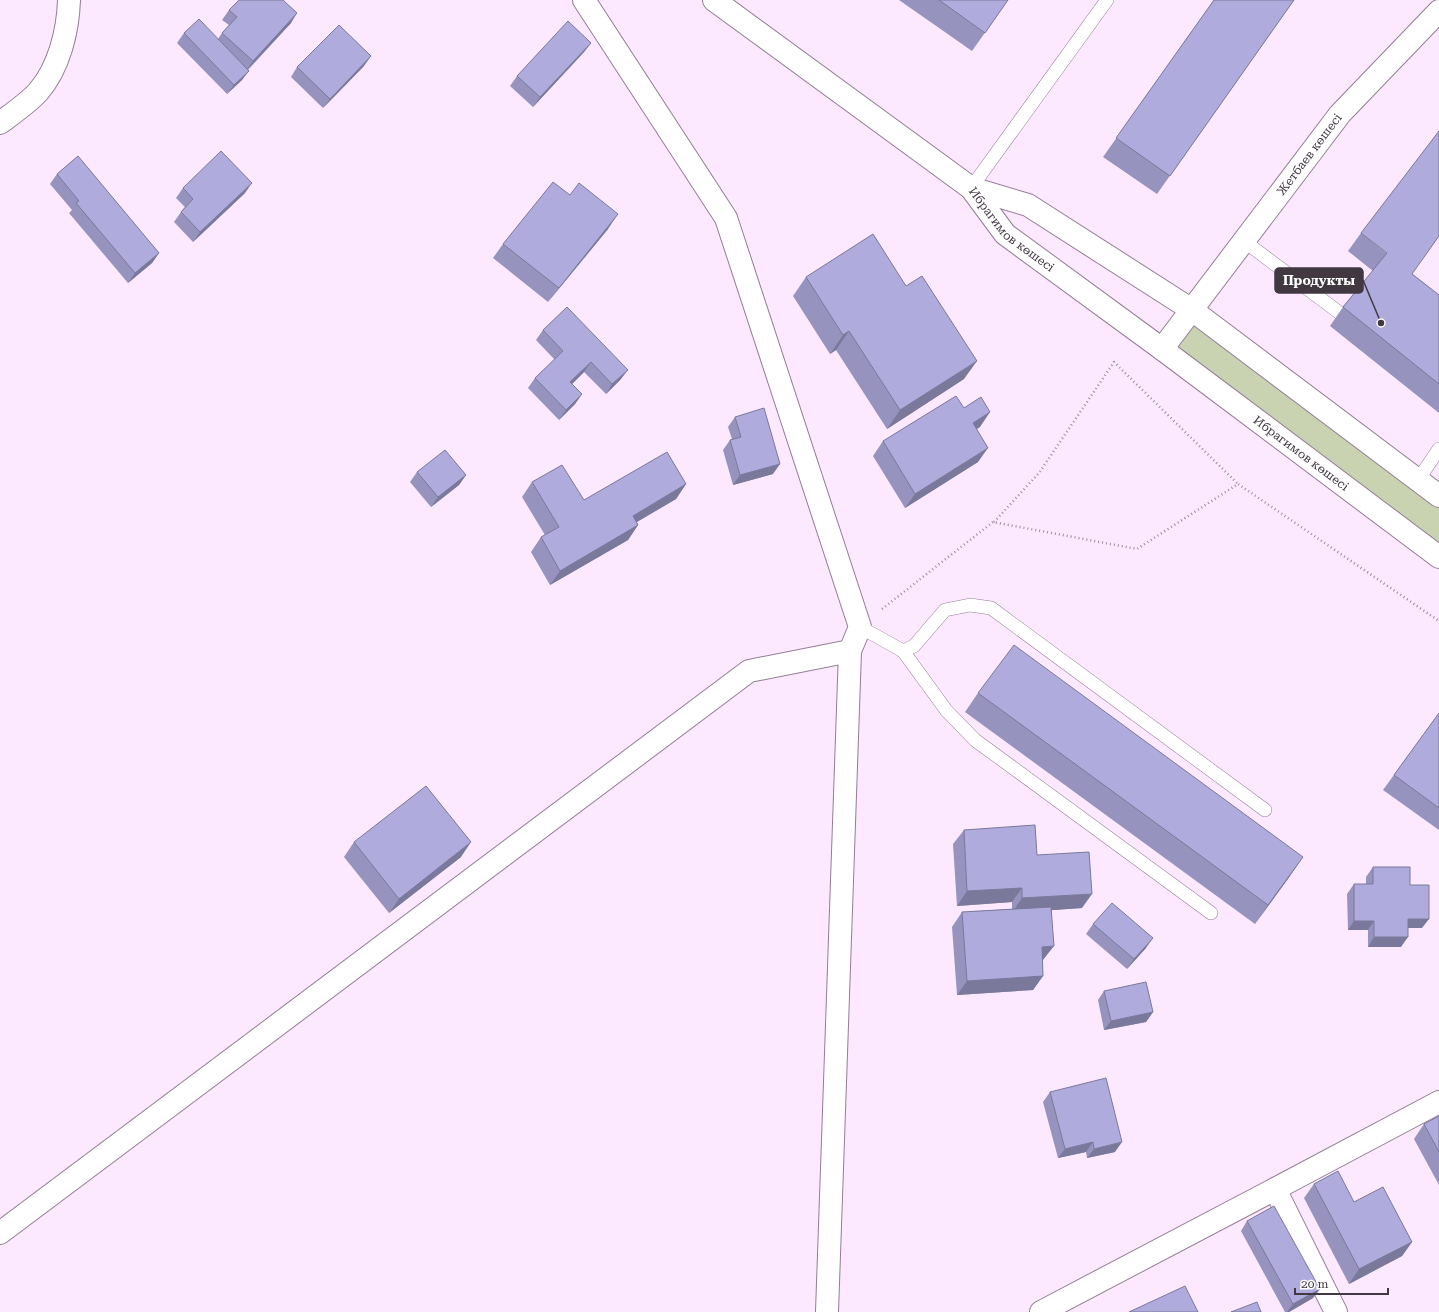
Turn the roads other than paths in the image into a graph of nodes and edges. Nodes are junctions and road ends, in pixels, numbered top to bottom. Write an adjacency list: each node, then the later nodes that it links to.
1 (69, 0): 6 (street)
2 (584, 0): 16 (street)
3 (714, 0): 7 (street)
4 (1102, 2): 7 (lane)
5 (1439, 11): 8 (street, Жетбаев көшесі)
6 (0, 124)
7 (971, 188): 9 (street, Ибрагимов көшесі); 11 (street, Ибрагимов көшесі)
8 (1244, 241): 9 (street, Жетбаев көшесі); 10 (lane)
9 (1192, 310): 11 (street); 13 (street, Ибрагимов көшесі)
10 (1364, 330)
11 (1162, 349): 15 (street, Ибрагимов көшесі)
12 (1439, 449): 13 (lane)
13 (1418, 480): 14 (street, Ибрагимов көшесі)
14 (1439, 496)
15 (1439, 557)
16 (860, 627): 17 (street); 18 (lane)
17 (850, 651): 23 (street); 24 (street)
18 (903, 651): 19 (lane); 20 (lane)
19 (1265, 810)
20 (1211, 913)
21 (1439, 1102): 22 (street)
22 (1275, 1189): 25 (street); 26 (street)
23 (0, 1232)
24 (827, 1312)
25 (1041, 1312)
26 (1336, 1312)

